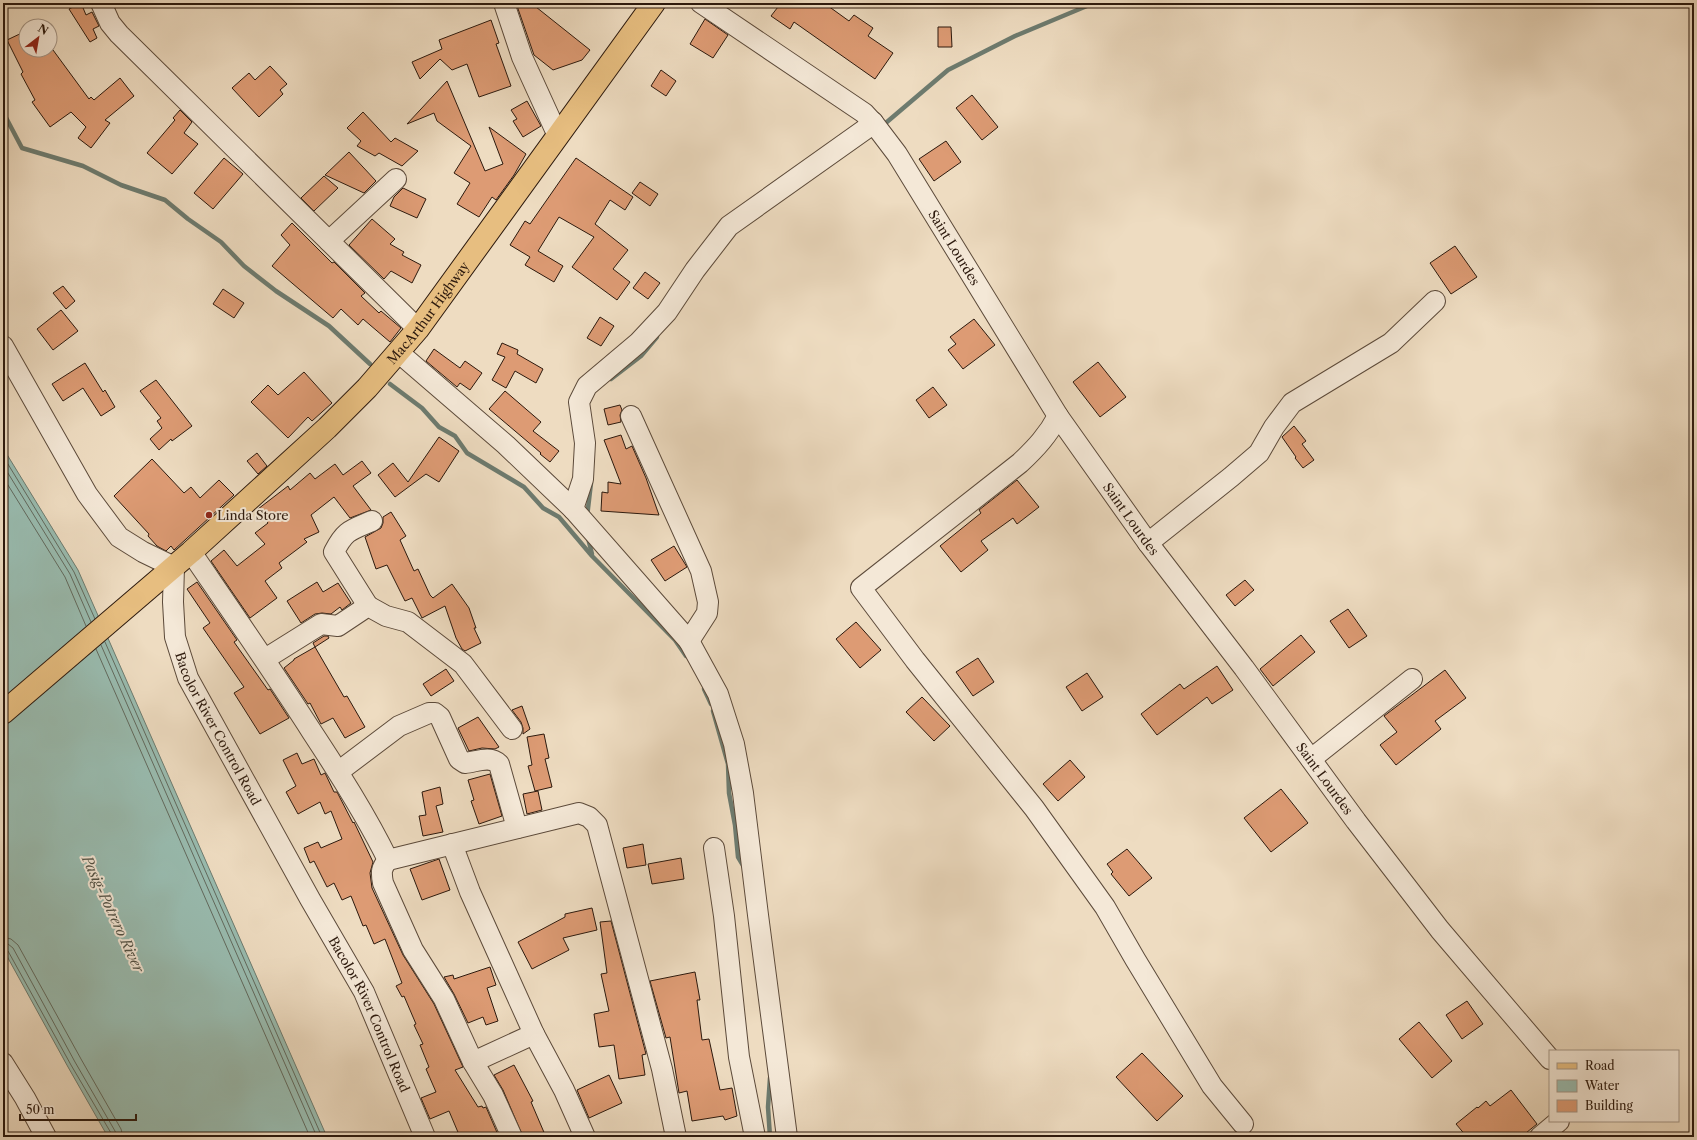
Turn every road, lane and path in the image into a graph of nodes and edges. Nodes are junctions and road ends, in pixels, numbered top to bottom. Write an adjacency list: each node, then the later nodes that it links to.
1 (101, 3): 8 (street)
2 (504, 3): 6 (street)
3 (654, 3): 6 (main road, MacArthur Highway)
4 (701, 3): 5 (street, Saint Lourdes)
5 (878, 128): 14 (street, Saint Lourdes); 15 (street)
6 (558, 136): 10 (main road, MacArthur Highway)
7 (396, 179): 8 (street)
8 (329, 241): 10 (street)
9 (1435, 301): 17 (street)
10 (418, 329): 12 (main road, MacArthur Highway)
11 (3, 346): 19 (street)
12 (398, 352): 15 (street); 18 (main road, MacArthur Highway)
13 (631, 416): 21 (street)
14 (1058, 416): 17 (street, Saint Lourdes); 37 (street)
15 (576, 513): 21 (street)
16 (372, 521): 20 (street)
17 (1148, 543): 26 (street, Saint Lourdes)
18 (191, 552): 19 (main road, MacArthur Highway); 22 (street)
19 (174, 567): 24 (main road, MacArthur Highway); 39 (street, Bacolor River Control Road)
20 (368, 606): 22 (street); 25 (street)
21 (689, 641): 44 (street)
22 (265, 659): 27 (street)
23 (1412, 680): 26 (street)
24 (3, 713)
25 (512, 729)
26 (1312, 760): 33 (street, Saint Lourdes)
27 (338, 772): 28 (street); 31 (street)
28 (517, 828): 29 (street); 42 (street)
29 (452, 844): 31 (street); 32 (street)
30 (714, 848): 43 (street)
31 (388, 860): 34 (street)
32 (534, 1034): 34 (street); 41 (street)
33 (1549, 1058)
34 (473, 1062): 40 (street)
35 (3, 1064): 38 (street)
36 (1558, 1122): 45 (street)
37 (1243, 1124)
38 (46, 1137)
39 (425, 1137)
40 (512, 1137)
41 (585, 1137)
42 (676, 1137)
43 (755, 1137)
44 (788, 1137)
45 (1540, 1137)

